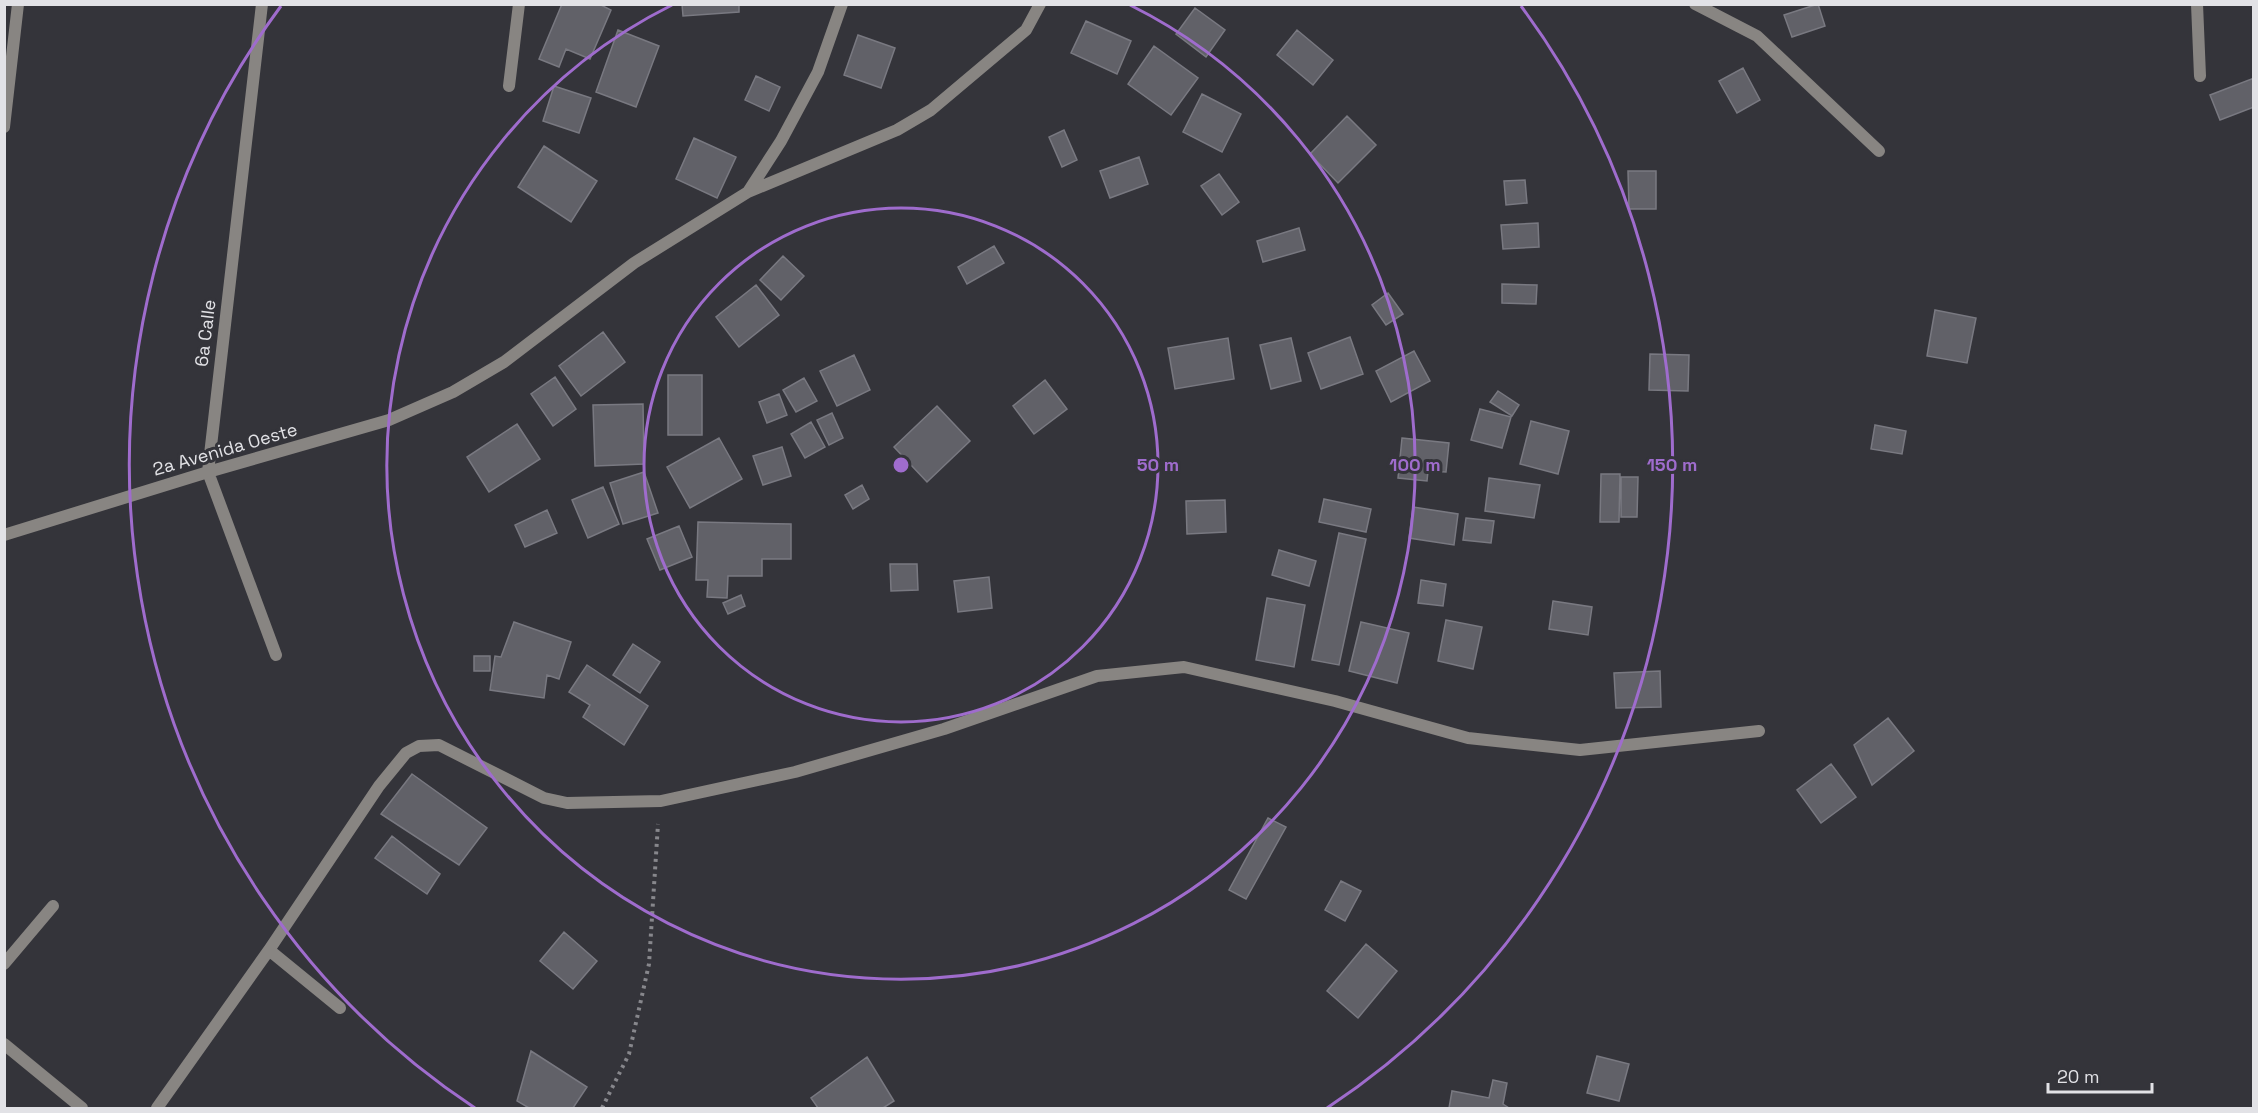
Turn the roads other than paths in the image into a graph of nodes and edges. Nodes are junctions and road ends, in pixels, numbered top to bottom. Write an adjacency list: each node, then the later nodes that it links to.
1 (18, 4): 10 (street)
2 (262, 4): 13 (street, 6a Calle)
3 (519, 4): 9 (street)
4 (842, 4): 12 (street)
5 (1040, 4): 12 (street, 2a Avenida Oeste)
6 (1695, 4): 11 (street)
7 (2197, 4): 8 (street)
8 (2200, 75)
9 (508, 86)
10 (4, 127)
11 (1879, 151)
12 (748, 192): 13 (street, 2a Avenida Oeste)
13 (208, 471): 14 (street, 2a Avenida Oeste); 15 (street, 6a Calle)
14 (4, 535)
15 (276, 655)
16 (1759, 731): 18 (street)
17 (53, 906): 19 (street)
18 (269, 950): 20 (street); 23 (street)
19 (4, 964)
20 (340, 1008)
21 (4, 1044): 22 (street)
22 (82, 1108)
23 (157, 1108)

